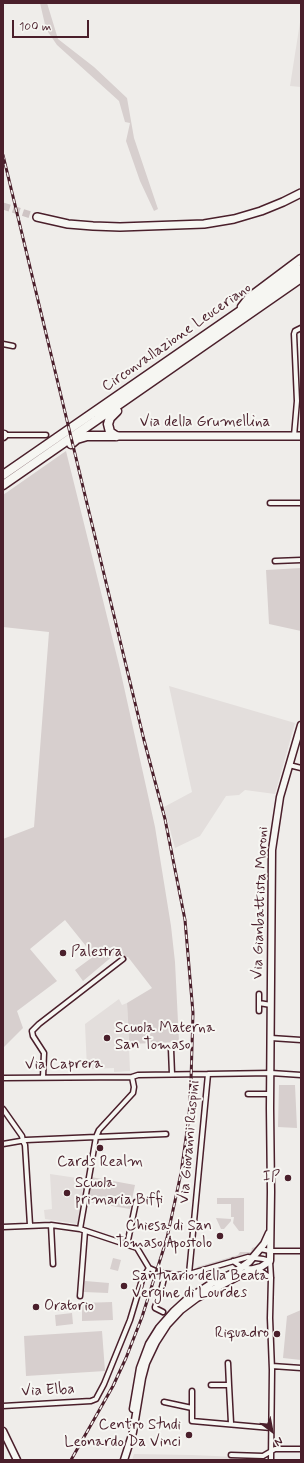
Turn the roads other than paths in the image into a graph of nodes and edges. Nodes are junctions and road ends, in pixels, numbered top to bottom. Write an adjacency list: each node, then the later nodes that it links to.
1 (301, 193): 2 (main road)
2 (37, 217)
3 (301, 259): 6 (highway)
4 (301, 269): 6 (highway, Circonvallazione Leuceriano)
5 (301, 278): 10 (highway, Circonvallazione Leuceriano)
6 (237, 314): 11 (highway, Circonvallazione Leuceriano)
7 (301, 328): 15 (street, Via della Grumellina)
8 (3, 344): 9 (street)
9 (13, 346)
10 (138, 392): 11 (highway, Circonvallazione Leuceriano); 14 (highway)
11 (69, 434): 16 (highway)
12 (3, 436): 13 (street)
13 (46, 436)
14 (116, 436): 15 (main road, Via della Grumellina); 16 (highway)
15 (298, 436)
16 (4, 481)
17 (270, 503): 18 (street)
18 (301, 503)
19 (301, 560): 20 (street)
20 (274, 561)
21 (301, 725): 22 (main road, Via Gianbattista Moroni)
22 (300, 734): 23 (main road, Via Gianbattista Moroni)
23 (291, 766): 24 (street); 28 (main road, Via Gianbattista Moroni)
24 (301, 768)
25 (123, 960): 37 (street)
26 (259, 994): 27 (street)
27 (259, 1003): 28 (street); 29 (street)
28 (271, 1004): 30 (main road, Via Gianbattista Moroni)
29 (259, 1011)
30 (271, 1038): 31 (street); 33 (main road, Via Gianbattista Moroni)
31 (301, 1040)
32 (170, 1049): 34 (street)
33 (271, 1073): 35 (street, Via Giovanni Ruspini); 36 (street, Via Giovanni Ruspini); 41 (main road, Via Gianbattista Moroni)
34 (172, 1074): 35 (street, Via Caprera); 38 (street, Via Caprera)
35 (208, 1074): 66 (street, Via Giovanni Ruspini)
36 (301, 1075)
37 (43, 1077): 38 (street, Via Caprera); 39 (street, Via Caprera)
38 (132, 1077): 44 (street)
39 (3, 1078)
40 (248, 1094): 41 (street)
41 (270, 1094): 52 (main road, Via Gianbattista Moroni)
42 (3, 1109): 45 (street)
43 (166, 1134): 44 (street)
44 (96, 1137): 45 (street); 51 (street)
45 (23, 1141): 46 (street); 48 (street)
46 (3, 1144)
47 (136, 1202): 54 (street)
48 (30, 1225): 49 (street); 50 (street)
49 (51, 1225): 51 (street); 61 (street)
50 (3, 1227)
51 (80, 1229): 53 (street)
52 (270, 1230): 55 (main road); 56 (main road, Via Gianbattista Moroni)
53 (85, 1231): 54 (street); 68 (street)
54 (127, 1245): 63 (street)
55 (260, 1250): 56 (street); 58 (main road)
56 (270, 1251): 57 (street); 60 (main road, Via Gianbattista Moroni)
57 (301, 1251)
58 (255, 1257): 59 (street); 60 (street); 62 (main road)
59 (233, 1261): 62 (street); 66 (street)
60 (270, 1261): 64 (main road); 67 (street, Via Gianbattista Moroni)
61 (53, 1264)
62 (242, 1267): 64 (street); 86 (main road)
63 (149, 1268): 65 (street); 77 (street, Via Elba)
64 (255, 1269): 67 (street); 87 (main road)
65 (165, 1274): 66 (street); 69 (street)
66 (189, 1274)
67 (271, 1278): 71 (street, Via Gianbattista Moroni)
68 (80, 1296)
69 (163, 1312)
70 (228, 1363): 74 (street)
71 (272, 1366): 72 (street); 80 (street, Via Gianbattista Moroni)
72 (301, 1368)
73 (210, 1385): 74 (street)
74 (229, 1385): 79 (street)
75 (192, 1391): 78 (street)
76 (164, 1402): 78 (street)
77 (3, 1406)
78 (192, 1408): 79 (street)
79 (231, 1424): 80 (street)
80 (271, 1428): 83 (street, Via Gianbattista Moroni)
81 (3, 1432): 85 (main road)
82 (301, 1449): 83 (street)
83 (271, 1452): 84 (street); 88 (street, Via Gianbattista Moroni)
84 (231, 1455)
85 (17, 1460)
86 (120, 1460)
87 (124, 1460)
88 (271, 1460)

